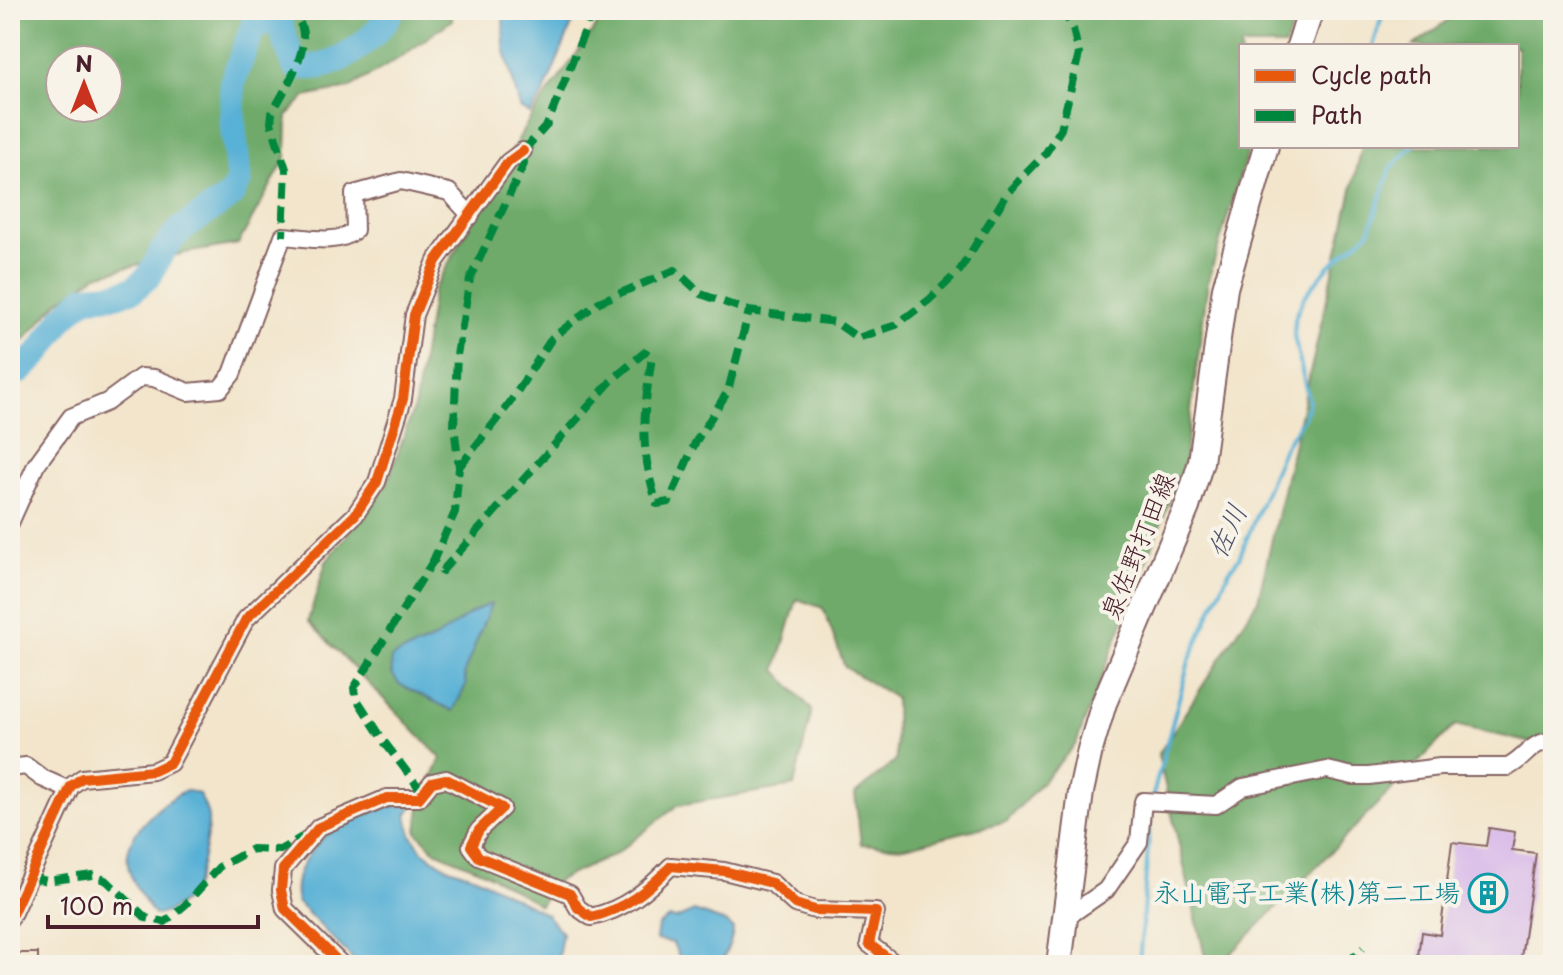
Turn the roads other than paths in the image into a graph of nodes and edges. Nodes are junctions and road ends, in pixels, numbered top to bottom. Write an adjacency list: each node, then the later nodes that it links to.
1 (1311, 10): 2 (main road)
2 (1300, 44)
3 (1265, 148): 12 (main road, 泉佐野打田線)
4 (523, 151): 5 (street)
5 (471, 216): 6 (street); 9 (street)
6 (10, 523)
7 (1553, 741): 12 (street)
8 (10, 768): 9 (street)
9 (69, 790): 11 (street)
10 (10, 877): 11 (street)
11 (30, 877): 13 (street)
12 (1067, 917): 16 (main road, 泉佐野打田線)
13 (10, 919)
14 (342, 965): 15 (street)
15 (892, 965)
16 (1059, 965)

